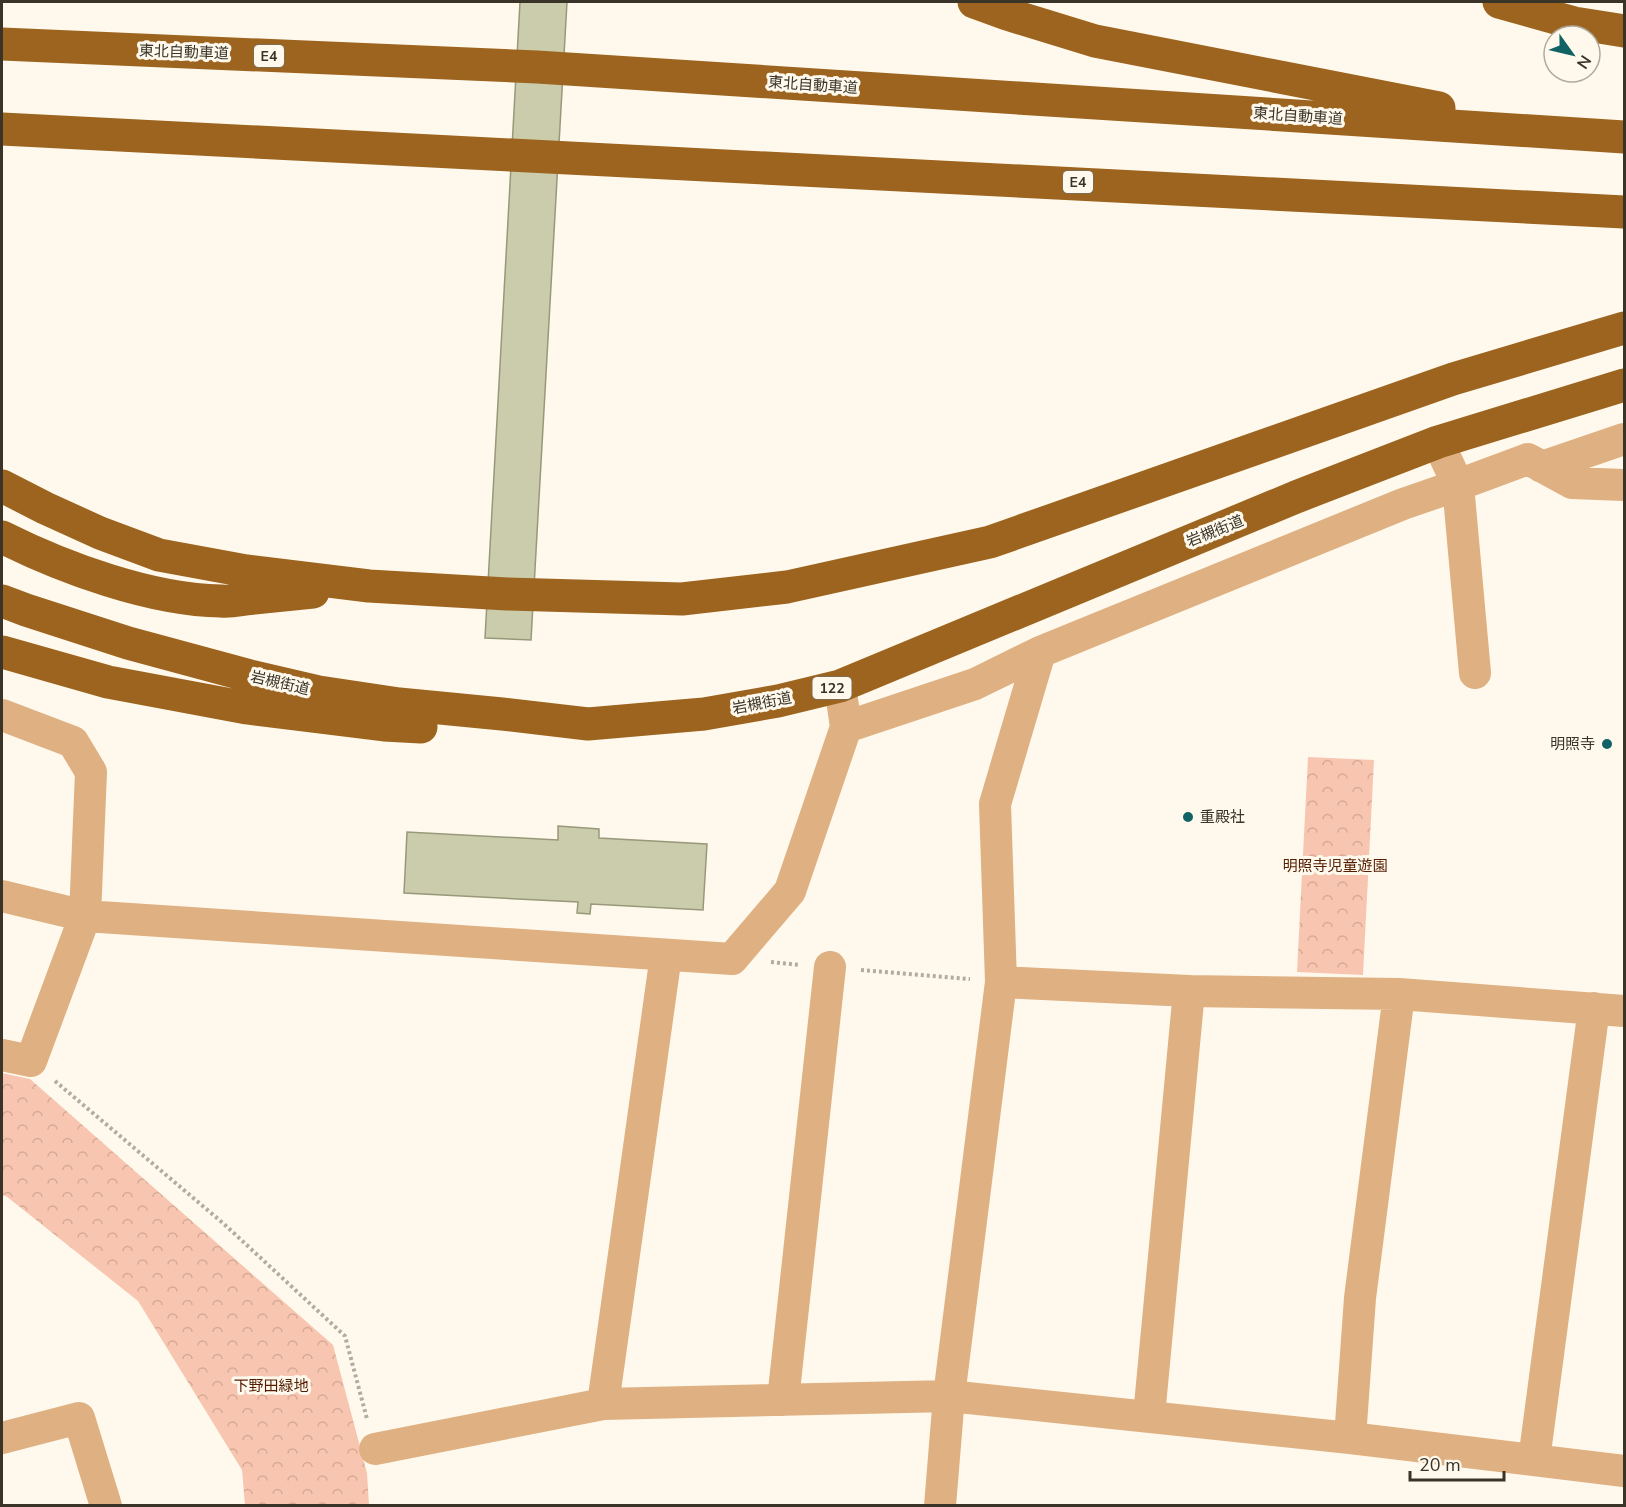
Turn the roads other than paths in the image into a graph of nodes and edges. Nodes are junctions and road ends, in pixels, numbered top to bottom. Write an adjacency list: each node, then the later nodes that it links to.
1 (974, 2): 6 (highway)
2 (1499, 2): 3 (highway)
3 (1624, 31)
4 (2, 44): 6 (highway, 東北自動車道 / E4)
5 (2, 129): 8 (highway, E4)
6 (1569, 134): 7 (highway, 東北自動車道 / E4)
7 (1624, 136)
8 (1624, 212)
9 (1624, 328): 20 (highway)
10 (1624, 385): 12 (highway, 岩槻街道 / 122)
11 (1624, 439): 14 (street)
12 (1437, 442): 16 (street); 25 (highway, 岩槻街道 / 122)
13 (1624, 460): 15 (street)
14 (1542, 467): 15 (street); 16 (street)
15 (1572, 483): 17 (street)
16 (1458, 485): 23 (street); 24 (street)
17 (1624, 485)
18 (2, 486): 20 (highway)
19 (2, 537): 20 (highway)
20 (369, 586)
21 (2, 601): 27 (highway, 岩槻街道 / 122)
22 (2, 652): 27 (highway)
23 (1040, 652): 28 (street); 33 (street)
24 (1475, 673)
25 (840, 686): 27 (highway, 岩槻街道 / 122); 28 (street)
26 (2, 715): 30 (street)
27 (588, 724)
28 (846, 727): 31 (street)
29 (2, 896): 30 (street)
30 (85, 916): 31 (street); 37 (street)
31 (666, 955): 40 (street)
32 (830, 968): 39 (street)
33 (1001, 982): 34 (street); 38 (street)
34 (1189, 991): 35 (street); 41 (street)
35 (1399, 994): 36 (street); 43 (street)
36 (1609, 1009): 45 (street)
37 (16, 1058)
38 (948, 1396): 39 (street); 41 (street); 48 (street)
39 (783, 1400): 40 (street)
40 (603, 1404): 44 (street)
41 (1149, 1416): 43 (street)
42 (2, 1438): 47 (street)
43 (1350, 1438): 45 (street)
44 (375, 1449)
45 (1534, 1460): 46 (street)
46 (1624, 1471)
47 (106, 1506)
48 (940, 1506)

